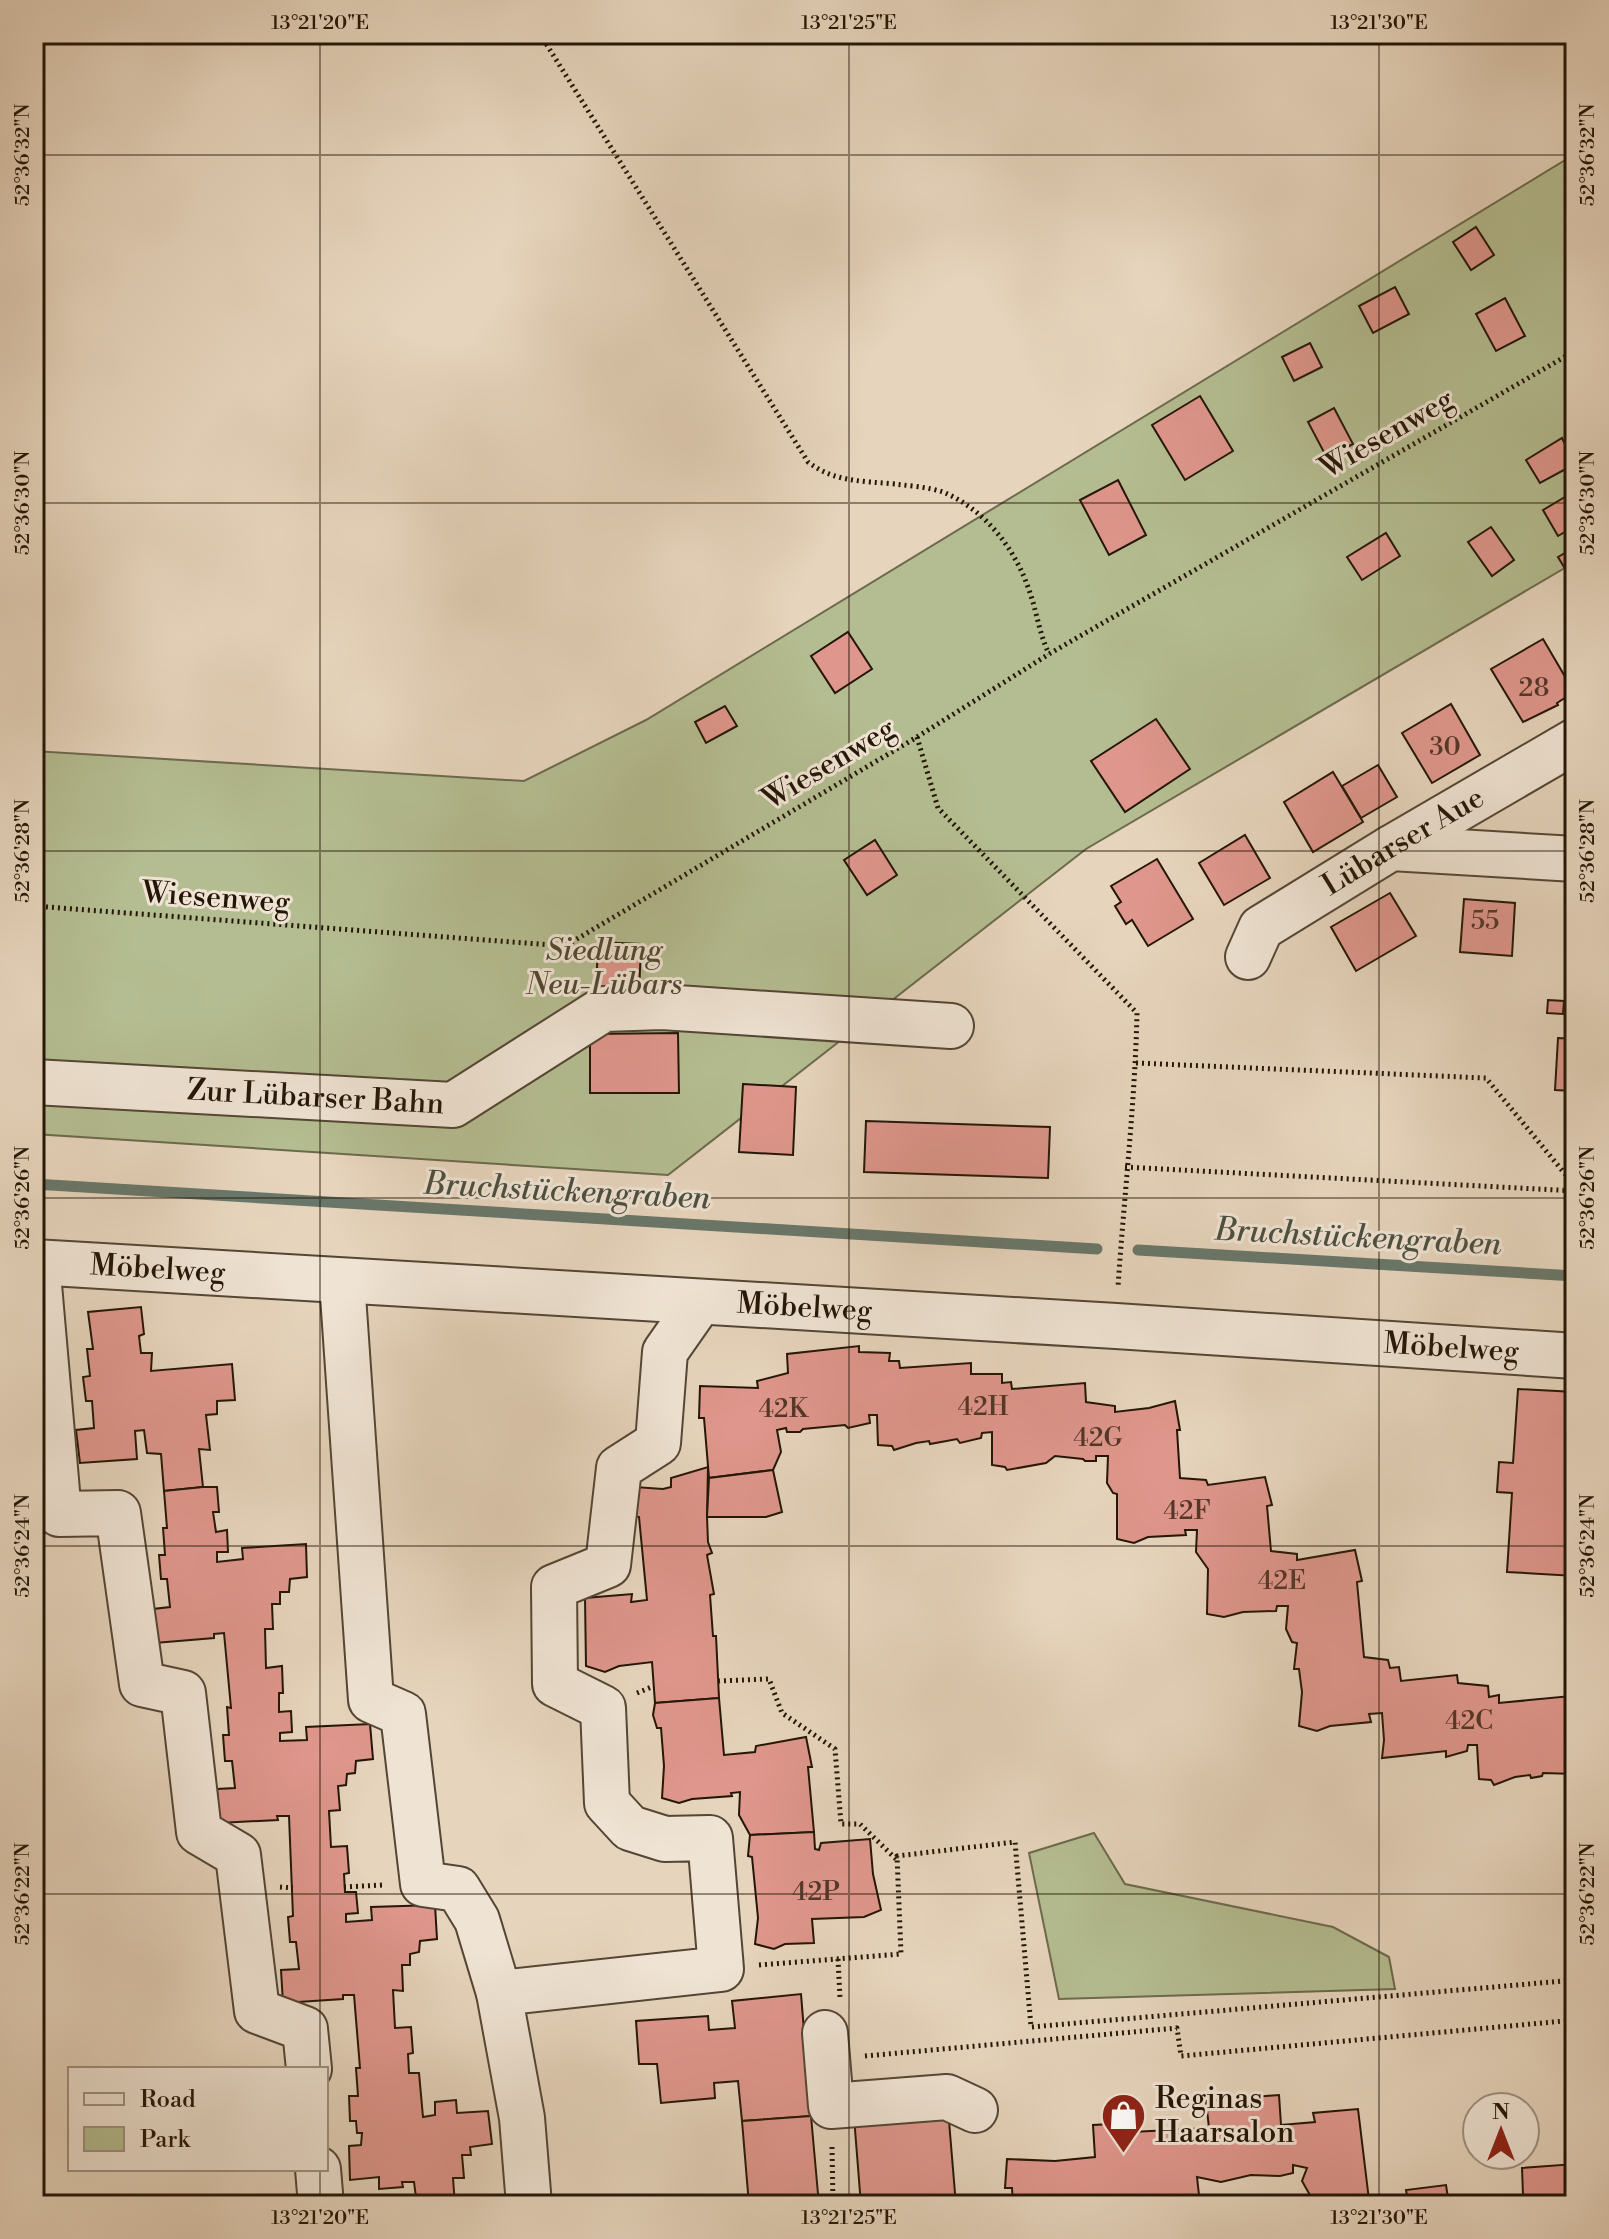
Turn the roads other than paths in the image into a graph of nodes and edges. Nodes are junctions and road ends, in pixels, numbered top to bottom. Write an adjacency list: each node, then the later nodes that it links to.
1 (1575, 741): 2 (street, Lübarser Aue)
2 (1391, 848): 3 (street); 4 (street, Lübarser Aue)
3 (1575, 859)
4 (1248, 957)
5 (951, 1026): 6 (street, Zur Lübarser Bahn)
6 (34, 1082)
7 (35, 1262): 8 (street, Möbelweg); 13 (street)
8 (342, 1281): 9 (street, Möbelweg); 11 (street)
9 (700, 1302): 10 (street, Möbelweg); 11 (street)
10 (1556, 1367)
11 (499, 1993): 17 (street)
12 (842, 2045): 14 (street)
13 (309, 2067)
14 (975, 2110)
15 (318, 2171): 16 (street)
16 (321, 2205)
17 (529, 2205)

